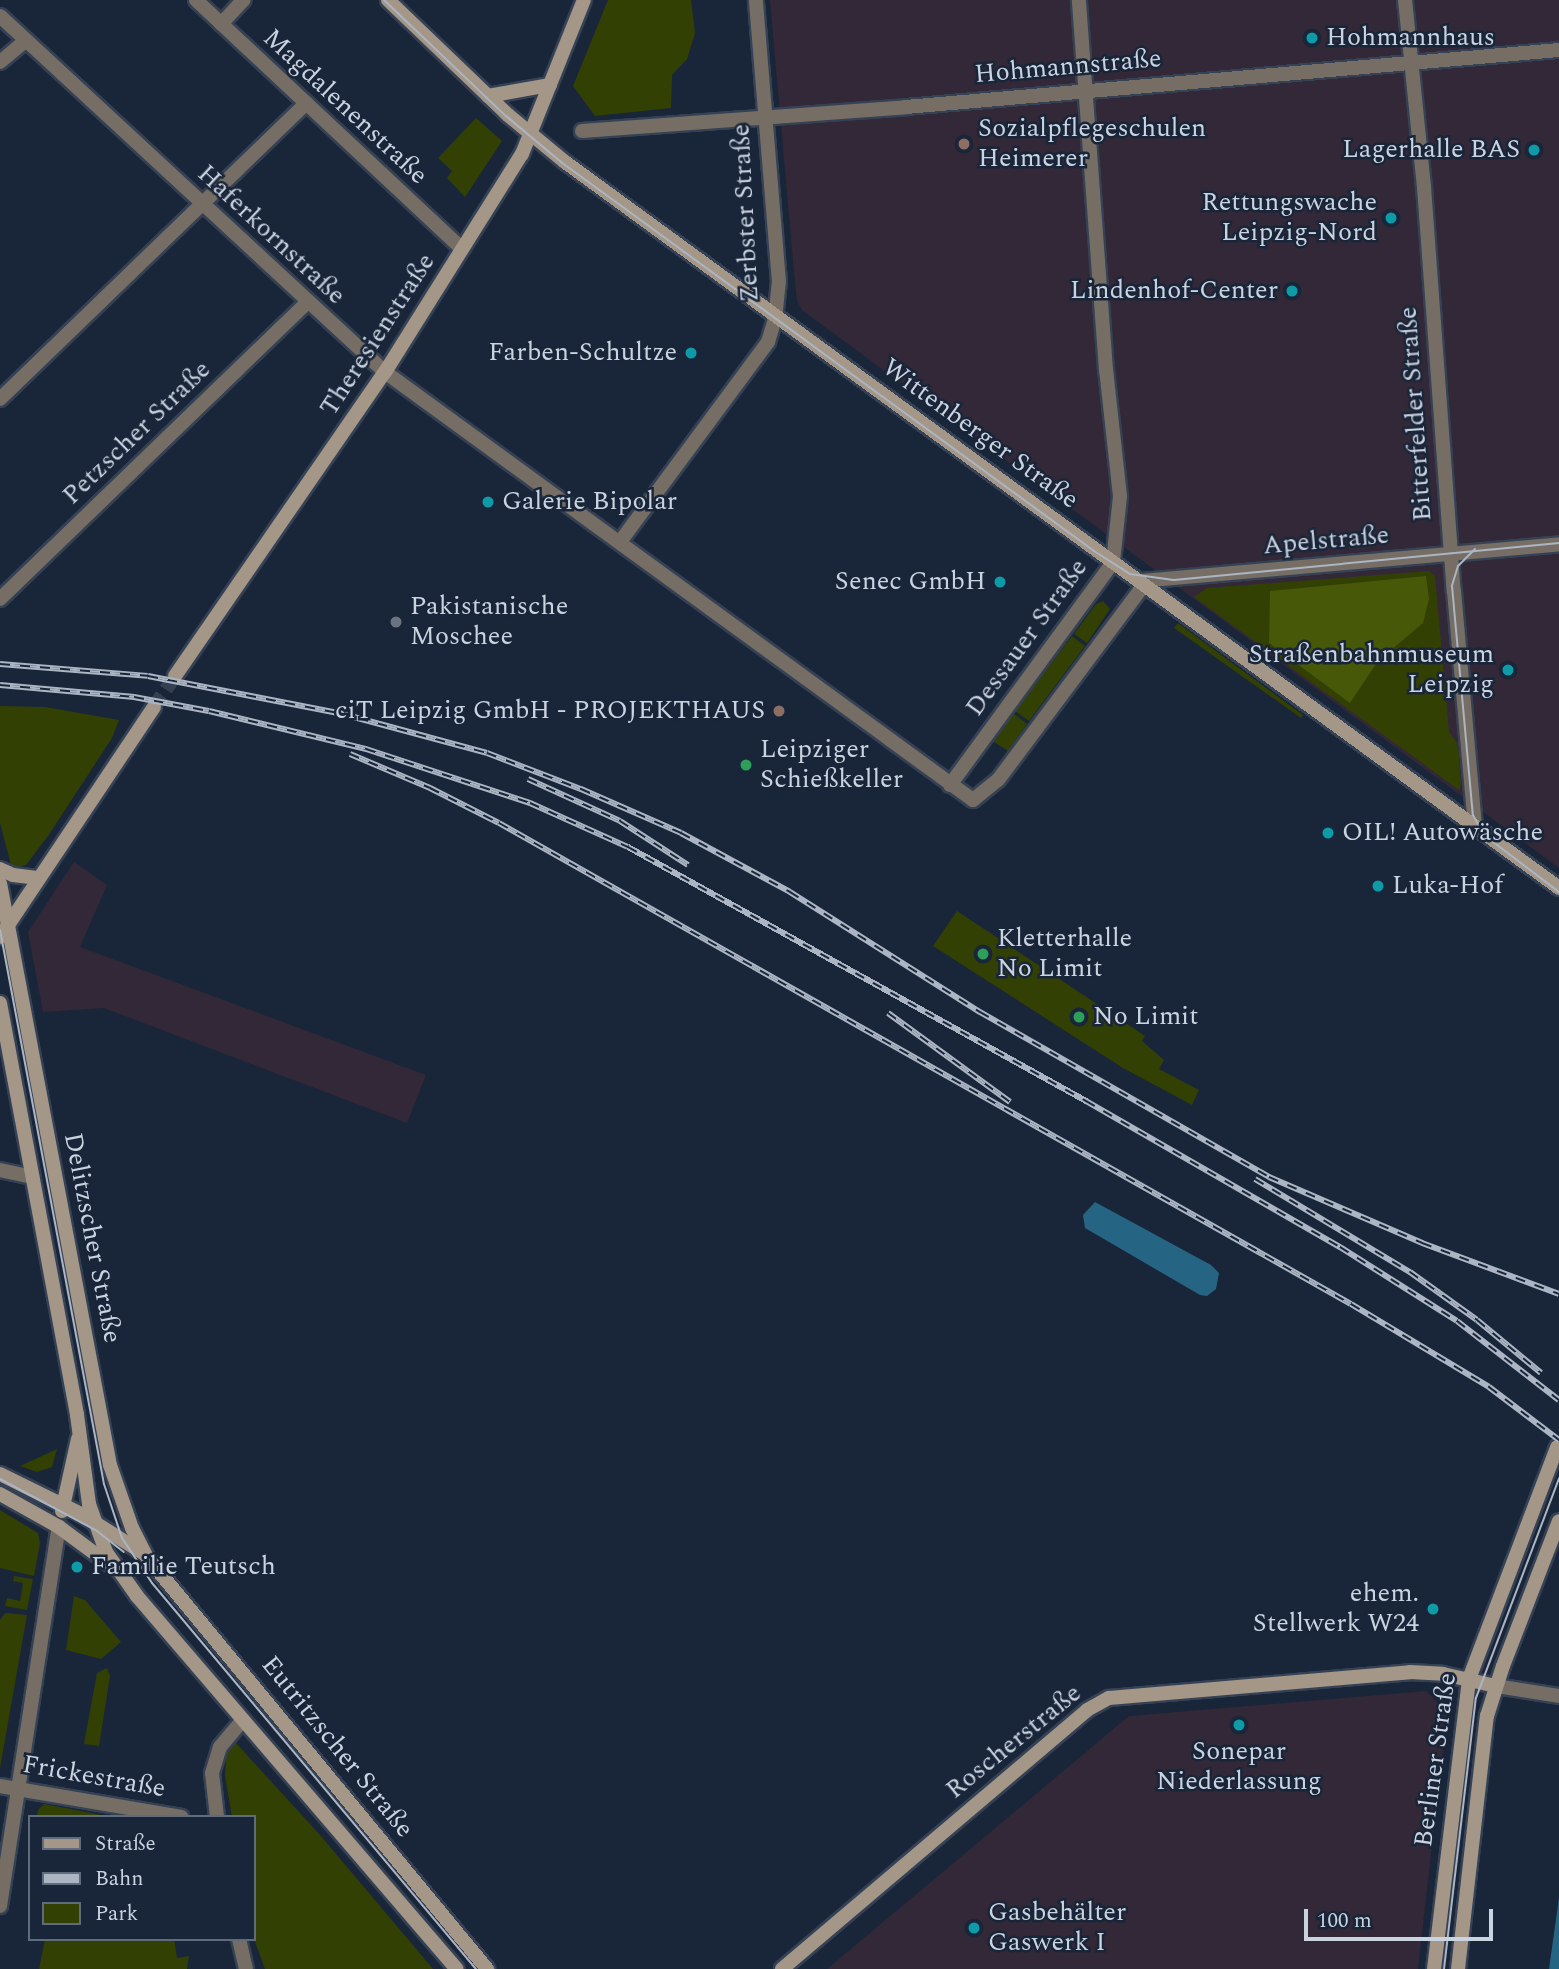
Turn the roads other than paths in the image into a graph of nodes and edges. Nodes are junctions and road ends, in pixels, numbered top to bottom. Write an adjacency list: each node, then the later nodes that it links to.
1 (196, 0): 9 (street, Magdalenenstraße)
2 (243, 0): 9 (street)
3 (388, 0): 16 (main road, Wittenberger Straße)
4 (584, 0): 14 (main road, Theresienstraße)
5 (756, 0): 18 (street, Zerbster Straße)
6 (1079, 0): 15 (street, Dessauer Straße)
7 (1405, 0): 13 (street, Bitterfelder Straße)
8 (0, 16): 10 (street, Haferkornstraße)
9 (221, 24): 17 (street, Magdalenenstraße)
10 (25, 41): 12 (street); 21 (street, Haferkornstraße)
11 (1559, 50): 13 (street, Hohmannstraße)
12 (0, 62)
13 (1410, 62): 15 (street, Hohmannstraße); 29 (street, Bitterfelder Straße)
14 (550, 85): 16 (main road); 20 (main road, Theresienstraße)
15 (1086, 90): 18 (street, Hohmannstraße); 30 (street, Dessauer Straße)
16 (488, 96): 20 (main road, Wittenberger Straße)
17 (306, 103): 21 (street); 22 (street, Magdalenenstraße)
18 (766, 116): 19 (street, Hohmannstraße); 24 (street, Zerbster Straße)
19 (582, 131)
20 (530, 134): 22 (main road, Theresienstraße); 24 (main road, Wittenberger Straße)
21 (202, 204): 23 (street, Haferkornstraße); 26 (street)
22 (462, 249): 25 (main road, Theresienstraße)
23 (309, 302): 25 (street, Haferkornstraße); 32 (street, Petzscher Straße)
24 (775, 316): 27 (street, Zerbster Straße); 30 (main road, Wittenberger Straße)
25 (385, 372): 27 (street, Haferkornstraße); 33 (main road, Theresienstraße)
26 (0, 399)
27 (620, 542): 35 (street, Haferkornstraße)
28 (1559, 544): 29 (street, Apelstraße)
29 (1451, 555): 31 (street, Apelstraße); 36 (street, Bitterfelder Straße)
30 (1113, 562): 31 (main road, Wittenberger Straße); 35 (street, Dessauer Straße)
31 (1142, 583): 35 (street); 36 (main road, Wittenberger Straße)
32 (0, 599)
33 (176, 676)
34 (154, 707): 38 (main road)
35 (950, 785)
36 (1475, 826): 40 (main road, Wittenberger Straße)
37 (0, 869): 38 (main road)
38 (39, 878): 41 (main road)
39 (0, 883): 41 (main road, Delitzscher Straße)
40 (1559, 888)
41 (9, 923): 42 (main road); 54 (main road, Delitzscher Straße)
42 (0, 937)
43 (0, 1003): 45 (main road, Delitzscher Straße)
44 (0, 1170): 45 (street)
45 (32, 1177): 46 (main road, Delitzscher Straße)
46 (80, 1434): 50 (main road); 51 (main road, Delitzscher Straße)
47 (1557, 1447): 56 (main road, Berliner Straße)
48 (0, 1474): 50 (main road)
49 (0, 1494): 53 (main road)
50 (63, 1505): 51 (main road); 53 (main road)
51 (93, 1521): 54 (main road); 55 (main road, Delitzscher Straße)
52 (1559, 1521): 57 (main road, Berliner Straße)
53 (59, 1527): 55 (main road); 61 (street)
54 (146, 1556): 68 (main road, Eutritzscher Straße)
55 (118, 1572): 59 (main road, Eutritzscher Straße)
56 (1469, 1679): 57 (main road, Roscherstraße); 69 (main road, Roscherstraße); 70 (main road, Berliner Straße)
57 (1496, 1686): 58 (street); 71 (main road, Berliner Straße)
58 (1559, 1696)
59 (243, 1720): 63 (street); 67 (main road, Eutritzscher Straße)
60 (0, 1786): 61 (street, Frickestraße)
61 (19, 1790): 62 (street, Frickestraße); 64 (street)
62 (169, 1815)
63 (218, 1815)
64 (0, 1906)
65 (239, 1941): 66 (street)
66 (244, 1967)
67 (457, 1969)
68 (488, 1969)
69 (782, 1969)
70 (1434, 1969)
71 (1458, 1969)

